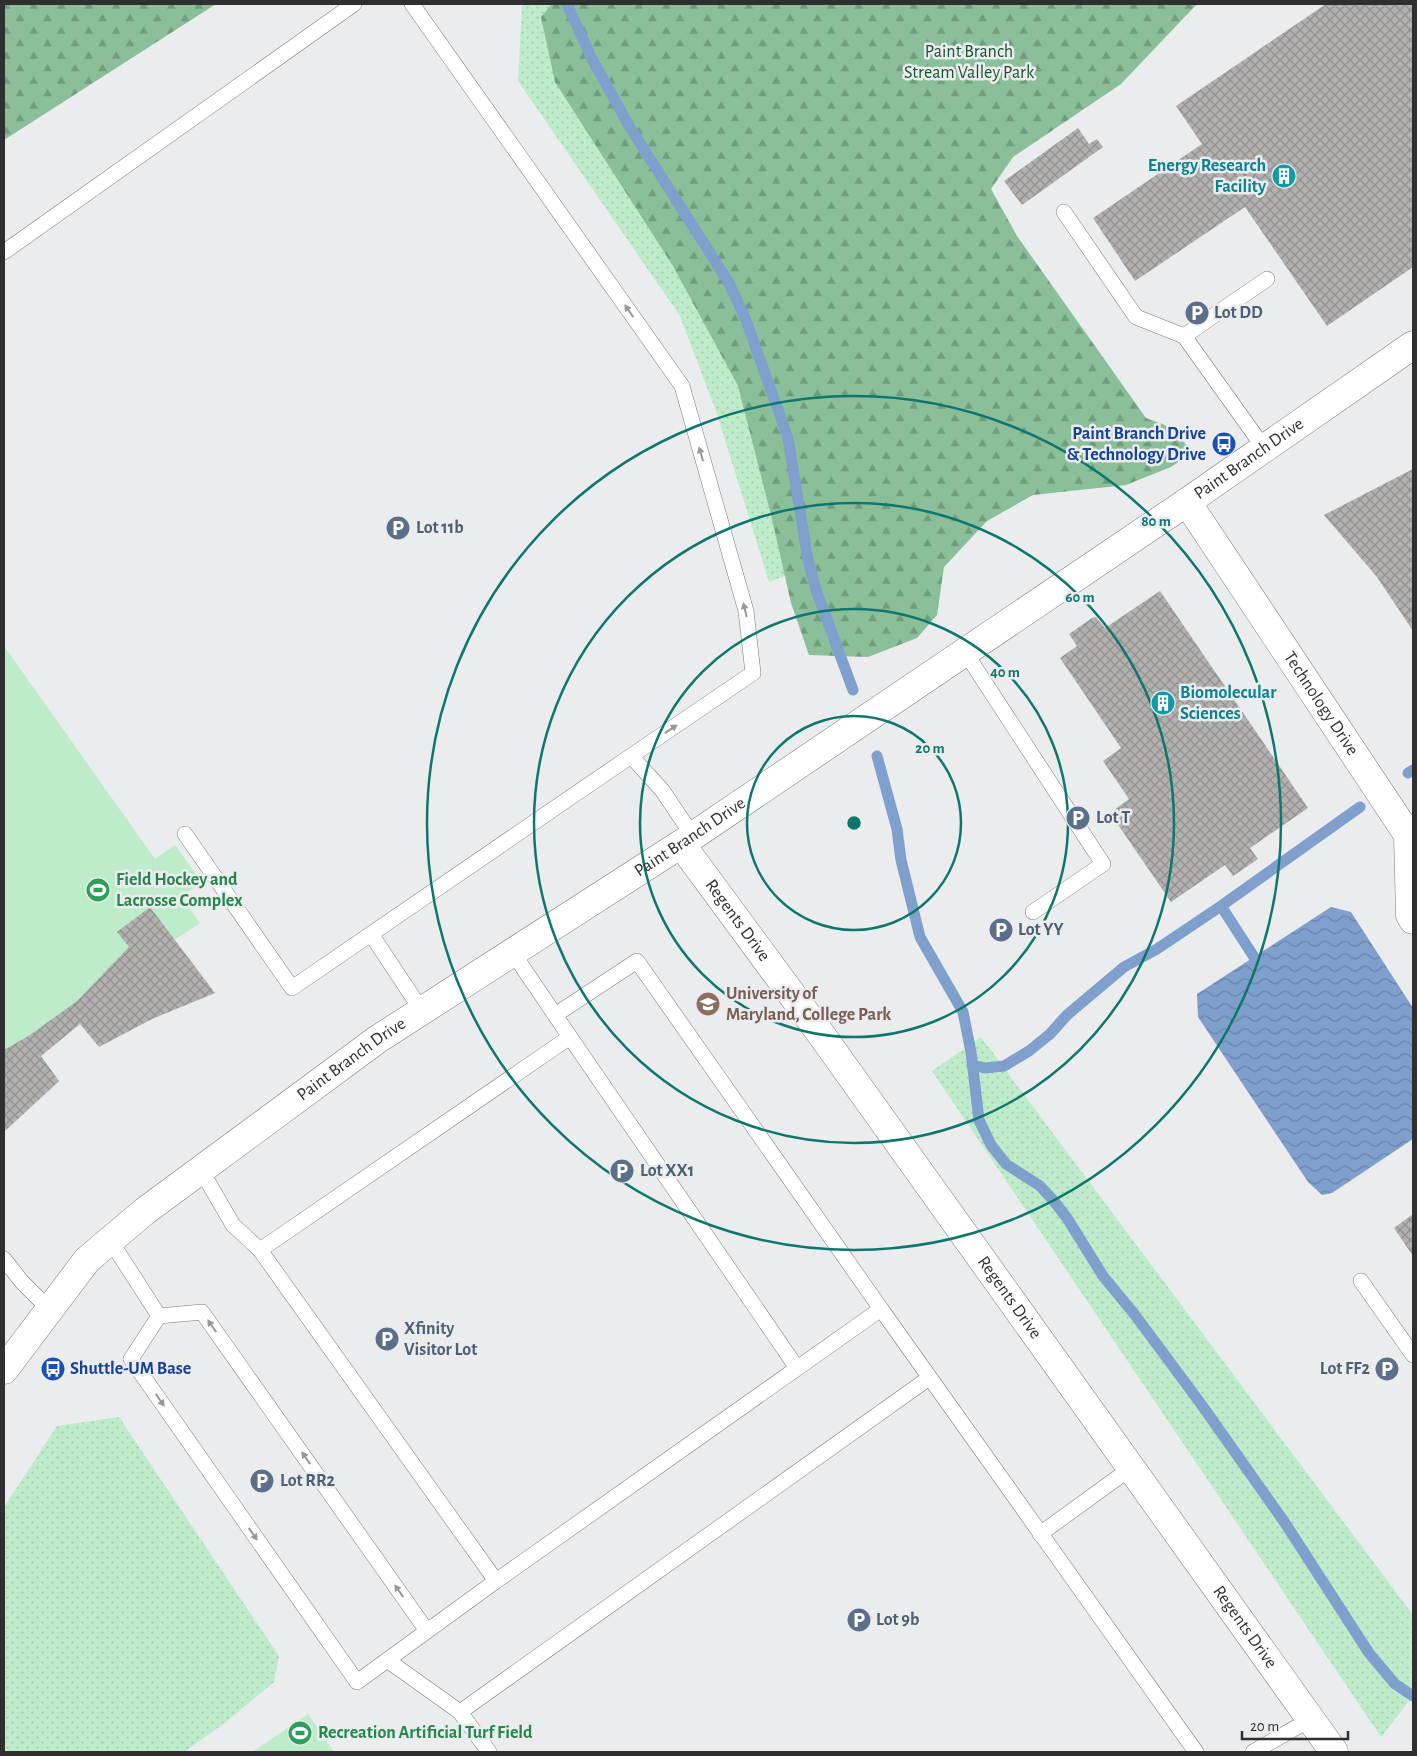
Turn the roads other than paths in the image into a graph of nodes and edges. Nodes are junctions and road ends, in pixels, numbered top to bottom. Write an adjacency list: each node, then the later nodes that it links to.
1 (354, 4): 4 (lane)
2 (412, 4): 11 (lane, one-way to 2)
3 (1064, 212): 6 (lane)
4 (4, 252)
5 (1267, 279): 6 (lane)
6 (1184, 336): 8 (lane)
7 (1413, 344): 8 (street, Paint Branch Drive)
8 (1264, 448): 9 (street, Paint Branch Drive)
9 (1187, 502): 10 (street, Paint Branch Drive); 15 (street, Technology Drive)
10 (965, 652): 13 (street, Paint Branch Drive); 14 (lane)
11 (631, 756): 13 (lane); 16 (lane)
12 (185, 834): 16 (lane)
13 (687, 840): 17 (street, Paint Branch Drive); 33 (street, Regents Drive)
14 (1033, 912)
15 (1413, 920)
16 (371, 934): 18 (lane)
17 (513, 953): 18 (street, Paint Branch Drive); 19 (lane)
18 (422, 1011): 21 (street, Paint Branch Drive)
19 (555, 1015): 20 (lane); 27 (lane)
20 (570, 1037): 23 (lane); 30 (lane)
21 (201, 1170): 22 (street, Paint Branch Drive); 23 (lane)
22 (110, 1240): 26 (street, Paint Branch Drive); 28 (lane)
23 (260, 1250): 35 (lane)
24 (4, 1259): 26 (lane)
25 (1361, 1281): 29 (lane)
26 (49, 1309): 31 (street, Paint Branch Drive)
27 (881, 1309): 30 (lane); 32 (lane)
28 (159, 1316): 36 (lane, one-way to 28); 37 (lane, one-way to 37)
29 (1413, 1355)
30 (797, 1368): 35 (lane)
31 (4, 1370)
32 (930, 1378): 34 (lane); 38 (lane)
33 (1131, 1468): 34 (lane); 39 (street, Regents Drive)
34 (1040, 1534): 41 (lane)
35 (496, 1581): 36 (lane)
36 (427, 1631): 37 (lane)
37 (387, 1660): 38 (lane)
38 (460, 1712): 40 (lane)
39 (1311, 1719): 42 (lane); 43 (street, Regents Drive)
40 (489, 1752)
41 (1196, 1752)
42 (1253, 1752)
43 (1334, 1752)

